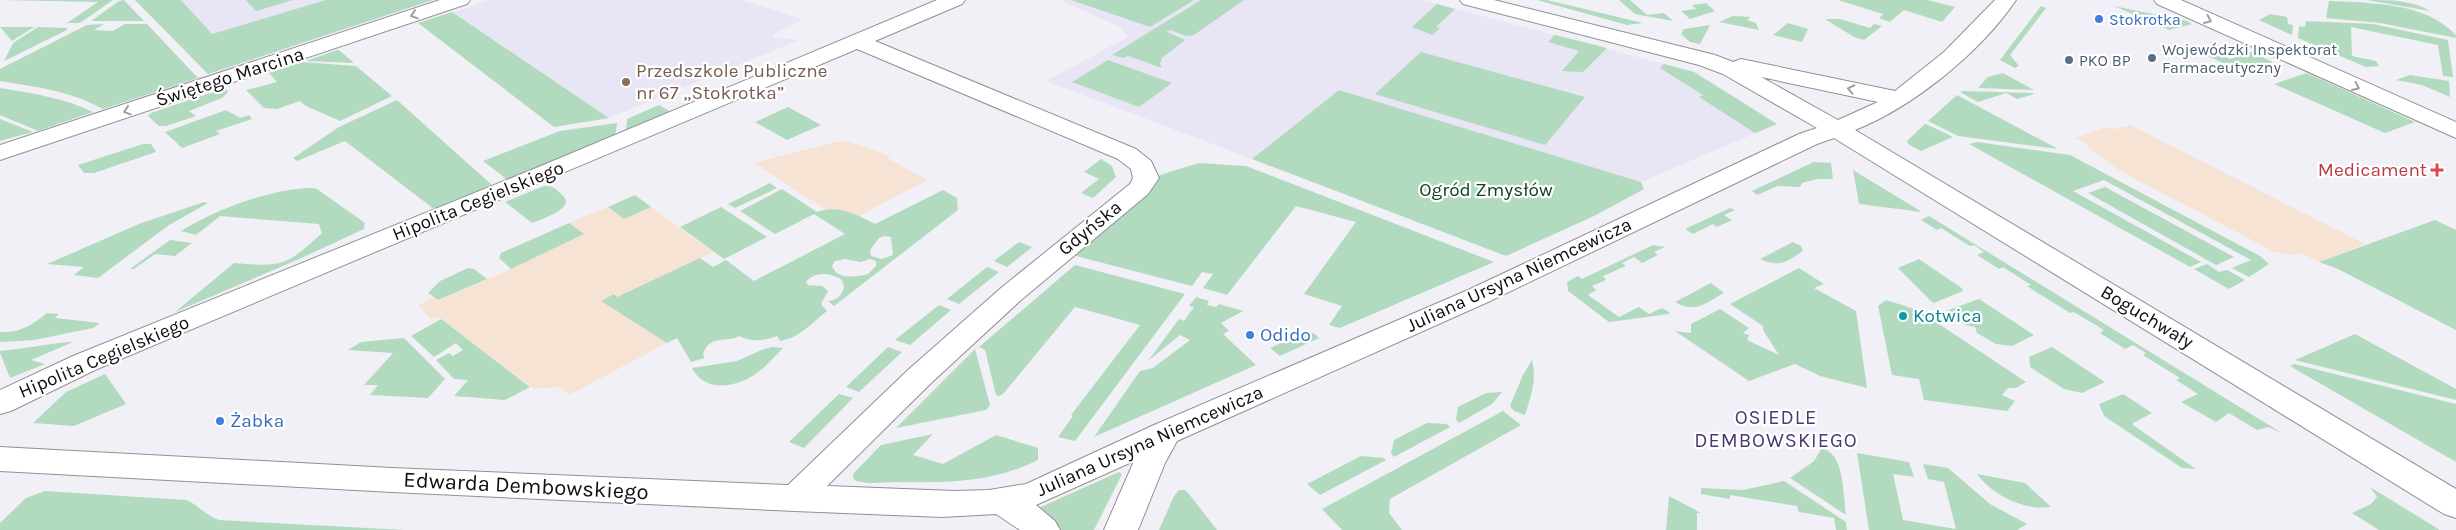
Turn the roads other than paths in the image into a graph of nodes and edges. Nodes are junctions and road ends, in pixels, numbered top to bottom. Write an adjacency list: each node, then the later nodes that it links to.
1 (460, 0): 11 (street, Świętego Marcina, one-way to 11)
2 (956, 0): 6 (street, Hipolita Cegielskiego)
3 (1470, 0): 7 (street)
4 (2006, 0): 8 (street, Juliana Ursyna Niemcewicza)
5 (2164, 0): 10 (street, one-way to 10)
6 (858, 42): 12 (street, Hipolita Cegielskiego); 15 (street, Gdyńska)
7 (1681, 54): 8 (street, one-way to 7); 9 (street, Boguchwały)
8 (1898, 99): 9 (street, Juliana Ursyna Niemcewicza)
9 (1838, 130): 13 (street, Juliana Ursyna Niemcewicza); 17 (street, Boguchwały)
10 (2456, 132)
11 (0, 153)
12 (0, 403)
13 (1165, 433): 16 (street, Juliana Ursyna Niemcewicza); 19 (street)
14 (0, 459): 15 (street, Edwarda Dembowskiego)
15 (795, 498): 16 (street, Edwarda Dembowskiego)
16 (1002, 501): 18 (street)
17 (2456, 505)
18 (1043, 530)
19 (1121, 530)

